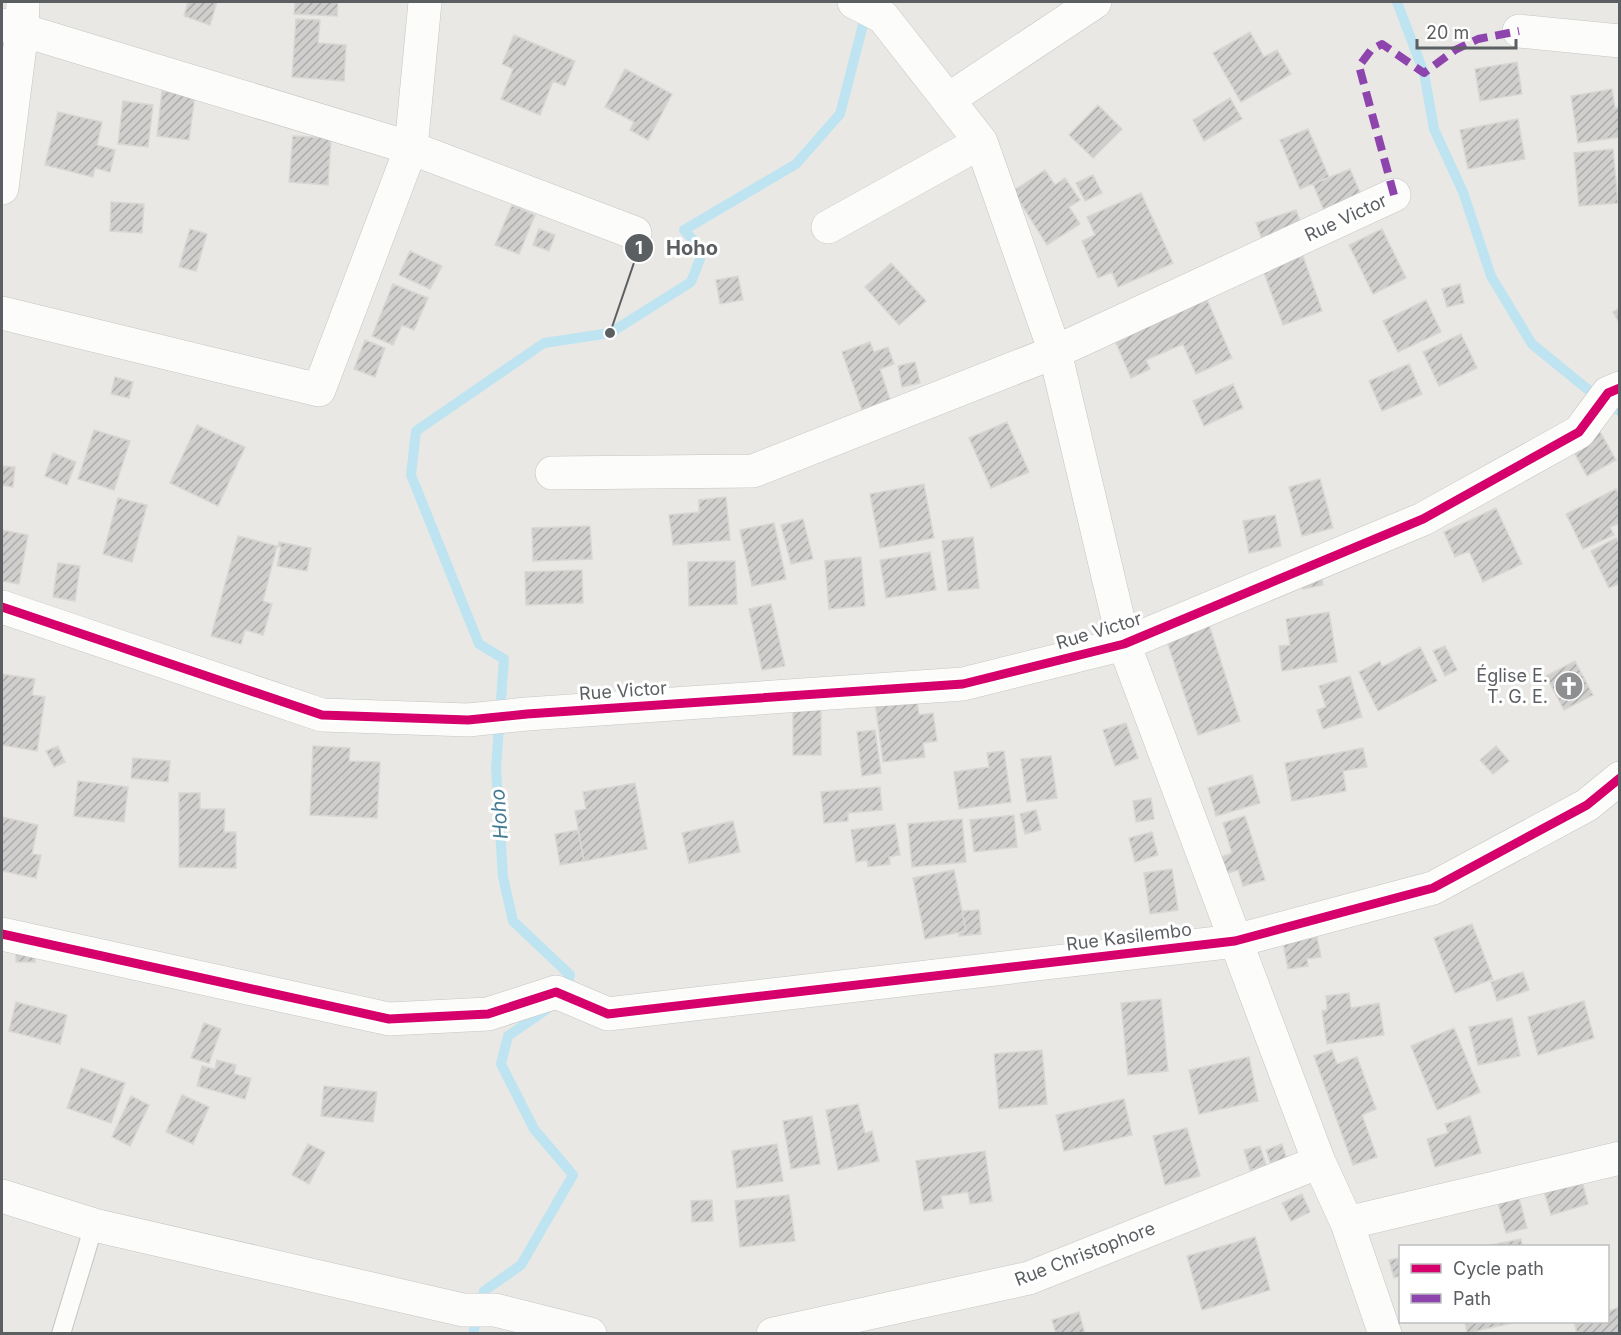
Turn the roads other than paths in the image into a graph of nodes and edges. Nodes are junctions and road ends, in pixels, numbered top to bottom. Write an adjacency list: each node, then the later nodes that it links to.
1 (425, 2): 9 (street)
2 (854, 2): 7 (street)
3 (1095, 2): 7 (street)
4 (16, 19): 9 (street); 10 (street)
5 (1519, 31): 6 (street)
6 (1620, 41)
7 (949, 99): 8 (street)
8 (981, 142): 12 (street); 15 (street)
9 (411, 148): 13 (street); 14 (street)
10 (2, 188)
11 (1394, 195): 15 (street, Rue Victor)
12 (828, 227)
13 (635, 232)
14 (2, 313)
15 (1055, 352): 17 (street, Rue Victor); 19 (street)
16 (1614, 391): 19 (street, Rue Victor)
17 (552, 473)
18 (2, 607): 19 (street, Rue Victor)
19 (1124, 644): 22 (street)
20 (1620, 778): 22 (street, Rue Kasilembo)
21 (2, 934): 22 (street, Rue Kasilembo)
22 (1235, 941): 24 (street)
23 (1620, 1158): 26 (street)
24 (1319, 1162): 26 (street); 30 (street, Rue Christophore)
25 (2, 1196): 27 (street)
26 (1347, 1222): 31 (street)
27 (94, 1225): 28 (lane); 29 (street)
28 (61, 1334)
29 (591, 1334)
30 (772, 1334)
31 (1385, 1334)

